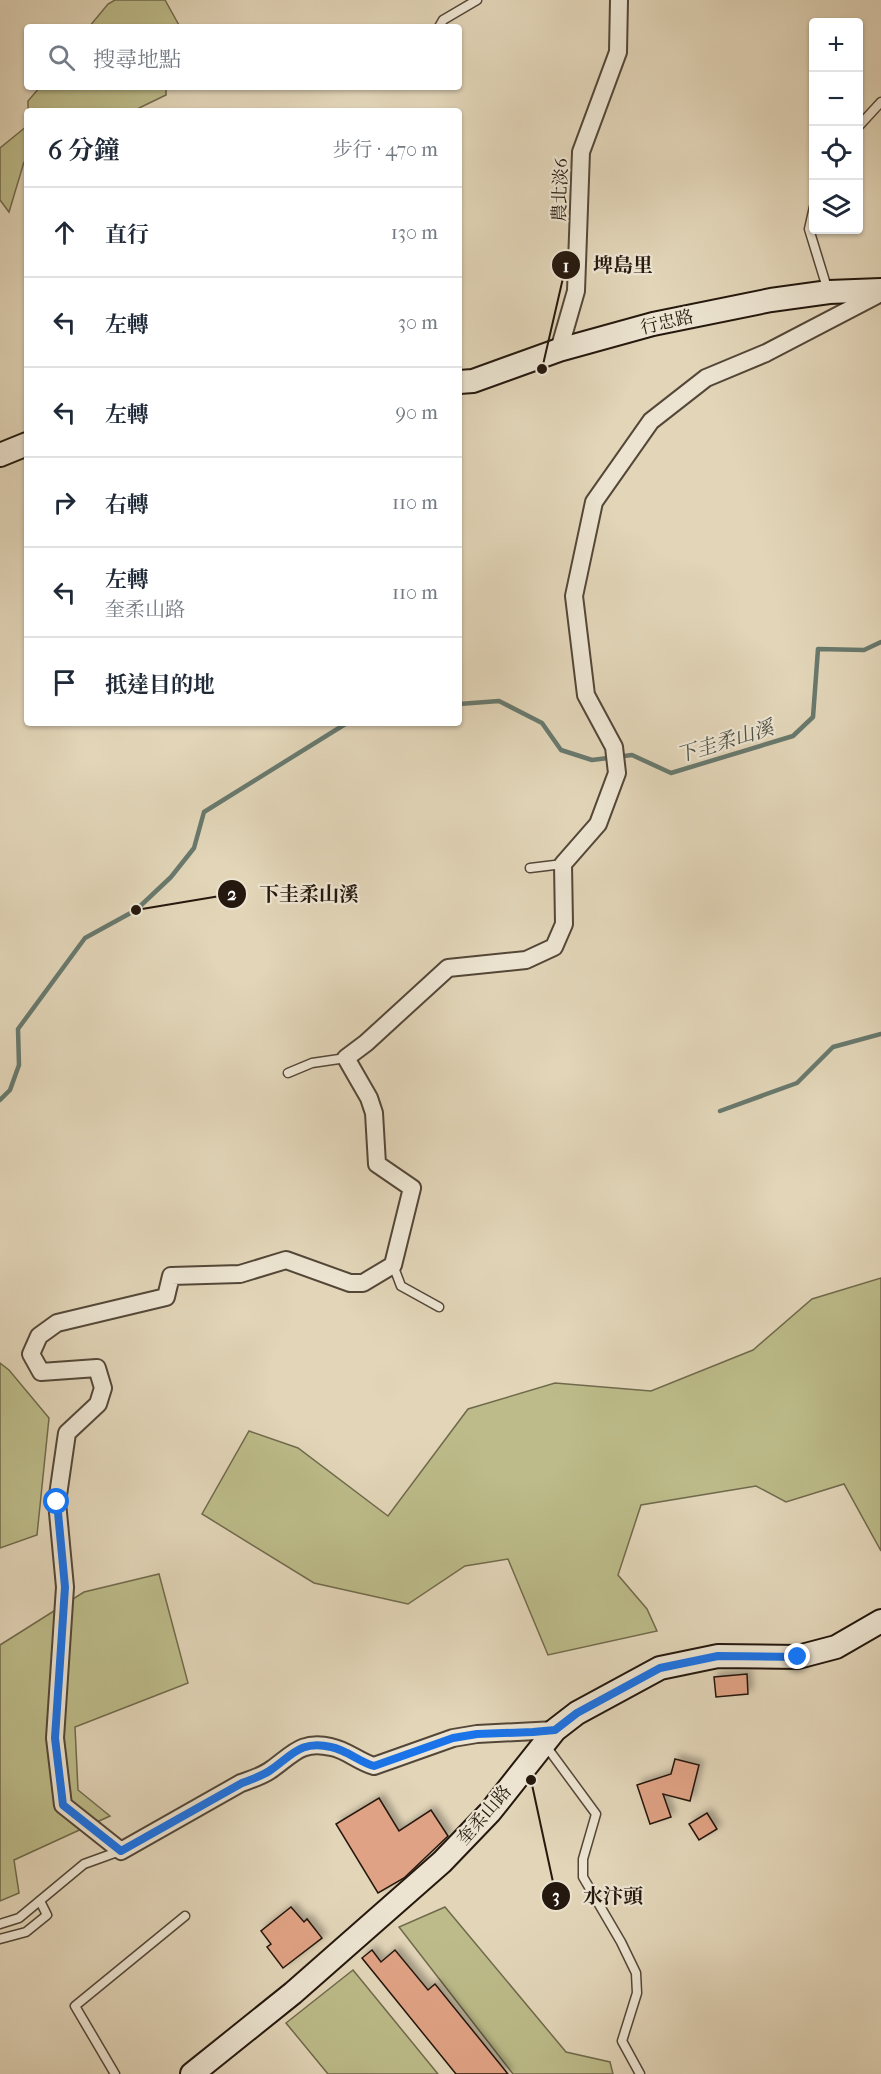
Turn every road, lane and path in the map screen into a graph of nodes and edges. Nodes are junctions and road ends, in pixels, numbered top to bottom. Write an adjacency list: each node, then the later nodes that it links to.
1 (477, 0): 3 (lane)
2 (619, 0): 9 (street, 農北淡6 / 農北淡6)
3 (441, 24)
4 (881, 102): 5 (lane)
5 (863, 121)
6 (810, 234): 7 (lane)
7 (829, 292): 8 (street, 行忠路); 9 (street, 行忠路)
8 (881, 292): 13 (street)
9 (559, 350): 10 (street, 行忠路)
10 (462, 382)
11 (24, 445): 12 (street)
12 (0, 455)
13 (563, 864): 14 (lane); 15 (street)
14 (530, 868)
15 (346, 1058): 16 (lane); 17 (street)
16 (288, 1073)
17 (393, 1264): 18 (lane); 21 (street)
18 (439, 1307)
19 (881, 1621): 20 (street, 奎柔山路)
20 (549, 1737): 21 (street); 27 (street, 奎柔山路); 28 (lane)
21 (121, 1851): 22 (lane)
22 (40, 1901): 24 (lane); 25 (lane)
23 (185, 1916): 26 (lane)
24 (0, 1924)
25 (0, 1939)
26 (115, 2074)
27 (192, 2074)
28 (640, 2074)

